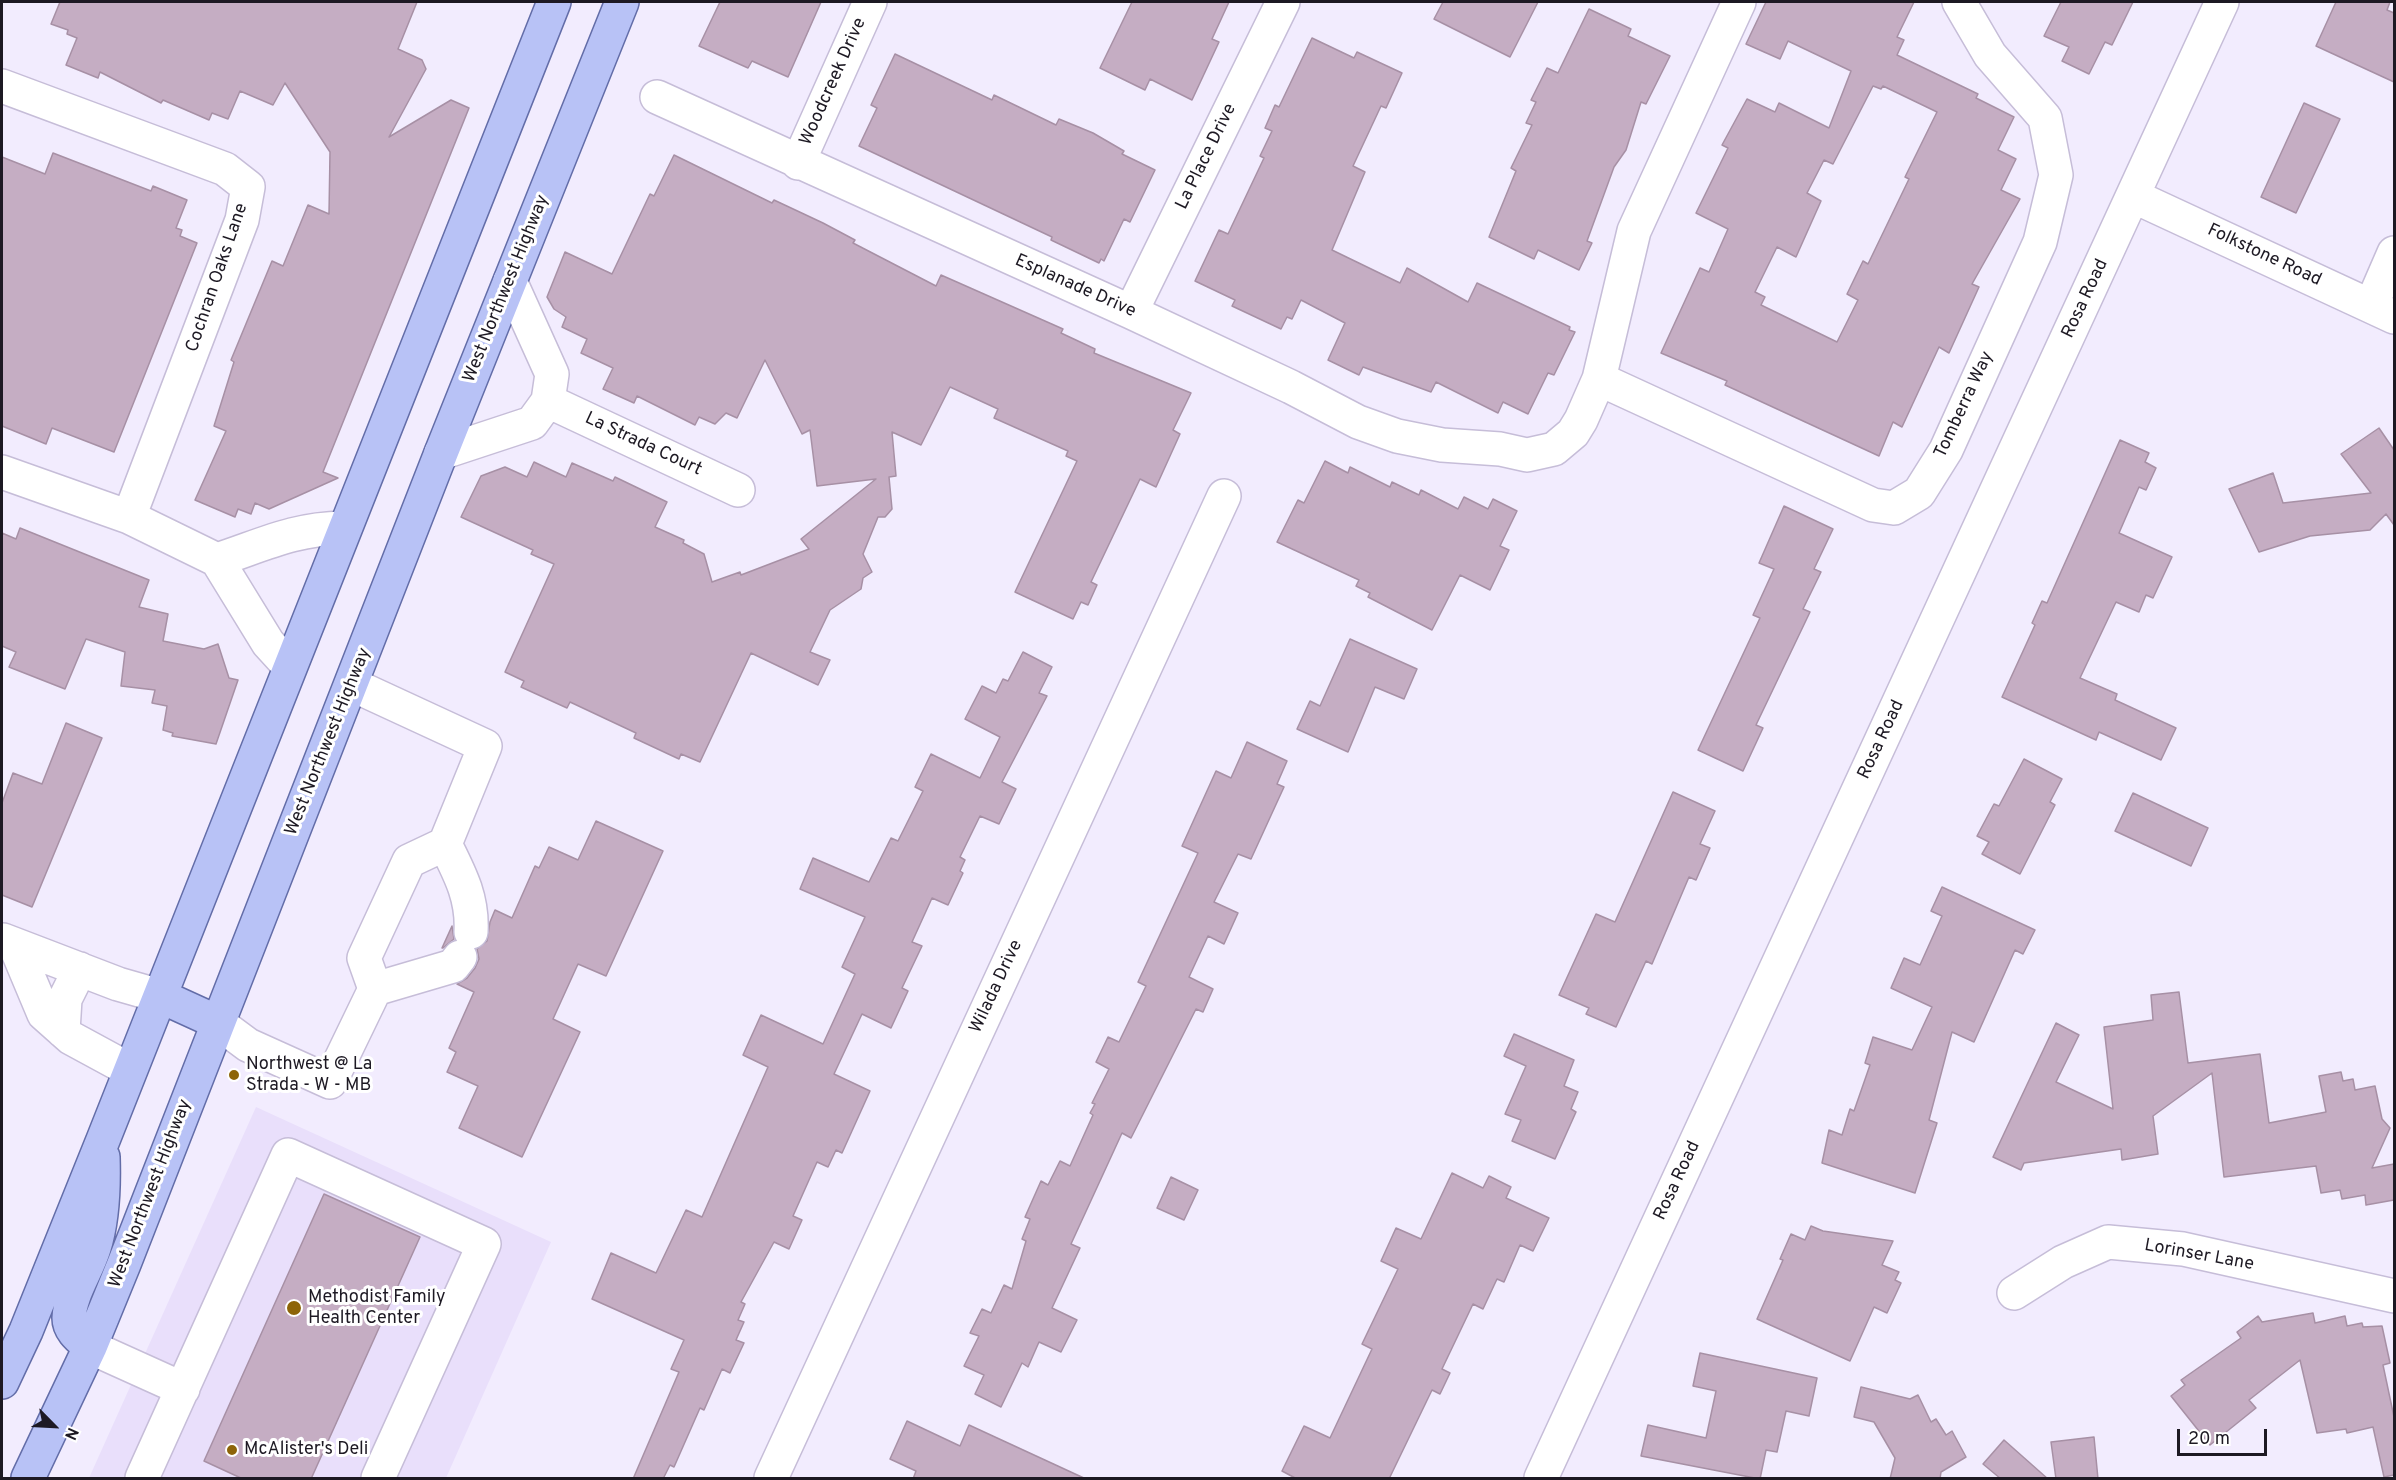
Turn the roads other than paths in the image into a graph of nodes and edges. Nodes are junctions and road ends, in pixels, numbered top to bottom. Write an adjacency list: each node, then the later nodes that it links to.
1 (554, 2): 23 (main road)
2 (622, 2): 13 (main road, West Northwest Highway)
3 (870, 2): 10 (street, Woodcreek Drive)
4 (1283, 2): 15 (street, La Place Drive)
5 (1959, 2): 16 (street, Tomberra Way)
6 (2222, 2): 11 (street, Rosa Road)
7 (1727, 5): 16 (street)
8 (2, 86): 22 (street, Cochran Oaks Lane)
9 (657, 97): 10 (street, Esplanade Drive)
10 (798, 163): 15 (street, Esplanade Drive)
11 (2133, 196): 14 (street, Folkstone Road); 45 (street, Rosa Road)
12 (2394, 253): 14 (street)
13 (510, 281): 17 (street); 18 (main road, West Northwest Highway)
14 (2383, 311)
15 (1131, 312): 16 (street, Esplanade Drive)
16 (1599, 379)
17 (548, 402): 18 (street); 20 (street, La Strada Court)
18 (441, 453): 26 (main road, West Northwest Highway)
19 (2, 472): 22 (street)
20 (738, 490)
21 (1224, 496): 44 (street, Wilada Drive)
22 (129, 517): 24 (street)
23 (343, 528): 24 (street); 25 (main road)
24 (217, 560): 25 (street)
25 (289, 666): 31 (main road)
26 (353, 685): 27 (street); 32 (main road, West Northwest Highway)
27 (445, 844): 30 (street); 30 (street)
28 (8, 942): 29 (street); 33 (street)
29 (80, 969): 31 (street); 33 (street)
30 (375, 989): 32 (street)
31 (160, 996): 32 (main road); 34 (main road)
32 (217, 1022): 38 (main road, West Northwest Highway)
33 (63, 1031): 34 (street)
34 (130, 1070): 35 (main road)
35 (103, 1140): 38 (main road); 39 (main road)
36 (2014, 1293): 37 (street, Lorinser Lane)
37 (2394, 1296)
38 (90, 1347): 40 (street); 41 (main road, West Northwest Highway)
39 (2, 1382)
40 (183, 1389): 42 (street); 43 (street)
41 (28, 1479)
42 (142, 1479)
43 (378, 1479)
44 (771, 1479)
45 (1541, 1479)

